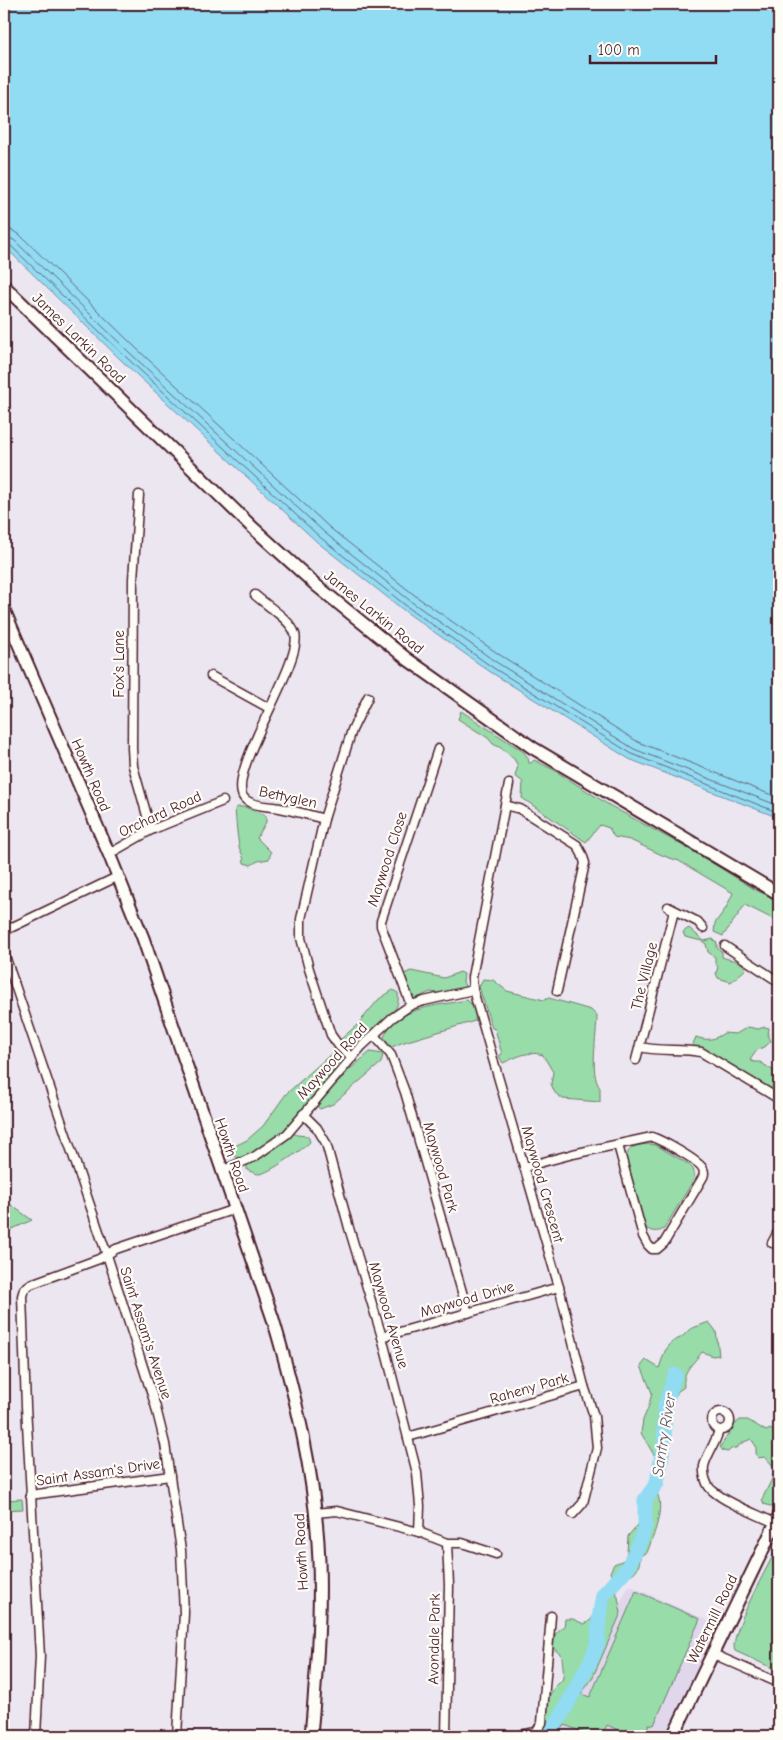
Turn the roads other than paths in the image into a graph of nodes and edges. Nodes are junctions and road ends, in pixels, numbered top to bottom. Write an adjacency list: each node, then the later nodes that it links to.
1 (4, 286): 16 (main road, James Larkin Road)
2 (139, 496): 13 (street, Fox's Lane)
3 (254, 595): 7 (street, Bettyglen)
4 (4, 610): 14 (main road, Howth Road)
5 (211, 676): 7 (street)
6 (368, 697): 12 (street, Bettyglen)
7 (269, 708): 12 (street, Bettyglen)
8 (438, 749): 24 (street, Maywood Close)
9 (509, 784): 11 (street)
10 (223, 801): 13 (street, Orchard Road)
11 (505, 805): 22 (street); 23 (street)
12 (324, 819): 27 (street)
13 (152, 830): 14 (street, Orchard Road)
14 (109, 854): 15 (main road, Howth Road)
15 (118, 876): 18 (street); 33 (main road, Howth Road)
16 (779, 894)
17 (703, 928): 26 (street, The Village)
18 (4, 931)
19 (725, 946): 21 (street)
20 (4, 953): 37 (street, Saint Assam's Avenue)
21 (779, 982)
22 (473, 990): 24 (street, Maywood Road); 32 (street, Maywood Crescent)
23 (557, 991)
24 (411, 1005): 25 (street, Maywood Road)
25 (374, 1035): 27 (street, Maywood Road); 39 (street, Maywood Park)
26 (640, 1047): 28 (street, The Village); 29 (street)
27 (352, 1058): 30 (street, Maywood Road)
28 (636, 1060)
29 (779, 1099)
30 (303, 1114): 33 (street, Maywood Road); 40 (street, Maywood Avenue)
31 (618, 1145): 31 (street); 32 (street)
32 (524, 1168): 38 (street, Maywood Crescent)
33 (221, 1171): 34 (main road, Howth Road)
34 (235, 1209): 37 (street); 46 (main road, Howth Road)
35 (779, 1230): 36 (street)
36 (772, 1243)
37 (107, 1255): 44 (street, Saint Assam's Avenue); 45 (street)
38 (559, 1287): 39 (street, Maywood Drive); 41 (street, Maywood Crescent)
39 (468, 1313): 40 (street, Maywood Drive)
40 (382, 1337): 43 (street, Maywood Avenue)
41 (584, 1386): 43 (street, Raheny Park); 47 (street, Raheny Park)
42 (719, 1430): 48 (street)
43 (408, 1438): 49 (street, Maywood Avenue)
44 (170, 1476): 45 (street, Saint Assam's Drive); 58 (street, Saint Assam's Avenue)
45 (30, 1495): 57 (street)
46 (315, 1513): 49 (street); 59 (main road, Howth Road)
47 (574, 1514)
48 (777, 1519): 53 (main road, Watermill Road)
49 (418, 1532): 50 (street)
50 (447, 1543): 51 (street); 60 (street, Avondale Park)
51 (496, 1554)
52 (551, 1616): 61 (street)
53 (713, 1654): 54 (street); 62 (main road, Watermill Road)
54 (779, 1683)
55 (4, 1733): 56 (street)
56 (8, 1736)
57 (36, 1736)
58 (177, 1736)
59 (310, 1736)
60 (446, 1736)
61 (515, 1736)
62 (673, 1736)

